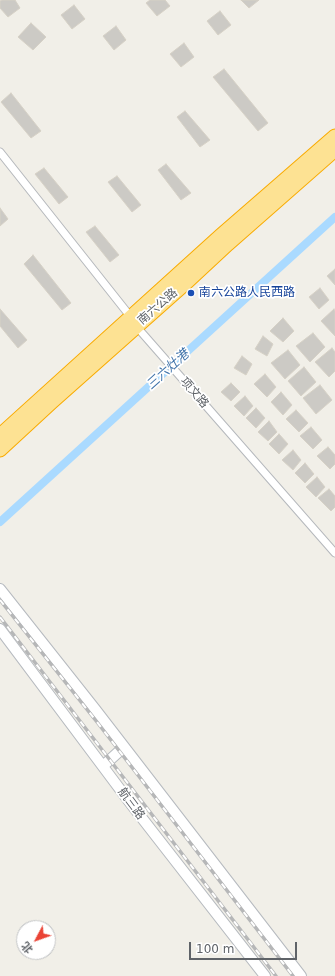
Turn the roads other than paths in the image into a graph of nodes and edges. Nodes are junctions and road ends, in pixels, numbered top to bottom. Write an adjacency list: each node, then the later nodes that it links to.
1 (335, 136): 4 (highway, 南六公路)
2 (335, 150): 4 (highway, 南六公路)
3 (0, 152): 4 (street, 项文路)
4 (133, 321): 5 (highway, 南六公路); 6 (highway, 南六公路); 7 (street, 项文路)
5 (0, 435)
6 (0, 450)
7 (335, 553)
8 (0, 589): 10 (main road)
9 (0, 629): 11 (main road, 航三路)
10 (124, 747): 11 (main road); 13 (main road)
11 (103, 766): 12 (main road, 航三路)
12 (265, 976)
13 (301, 976)

